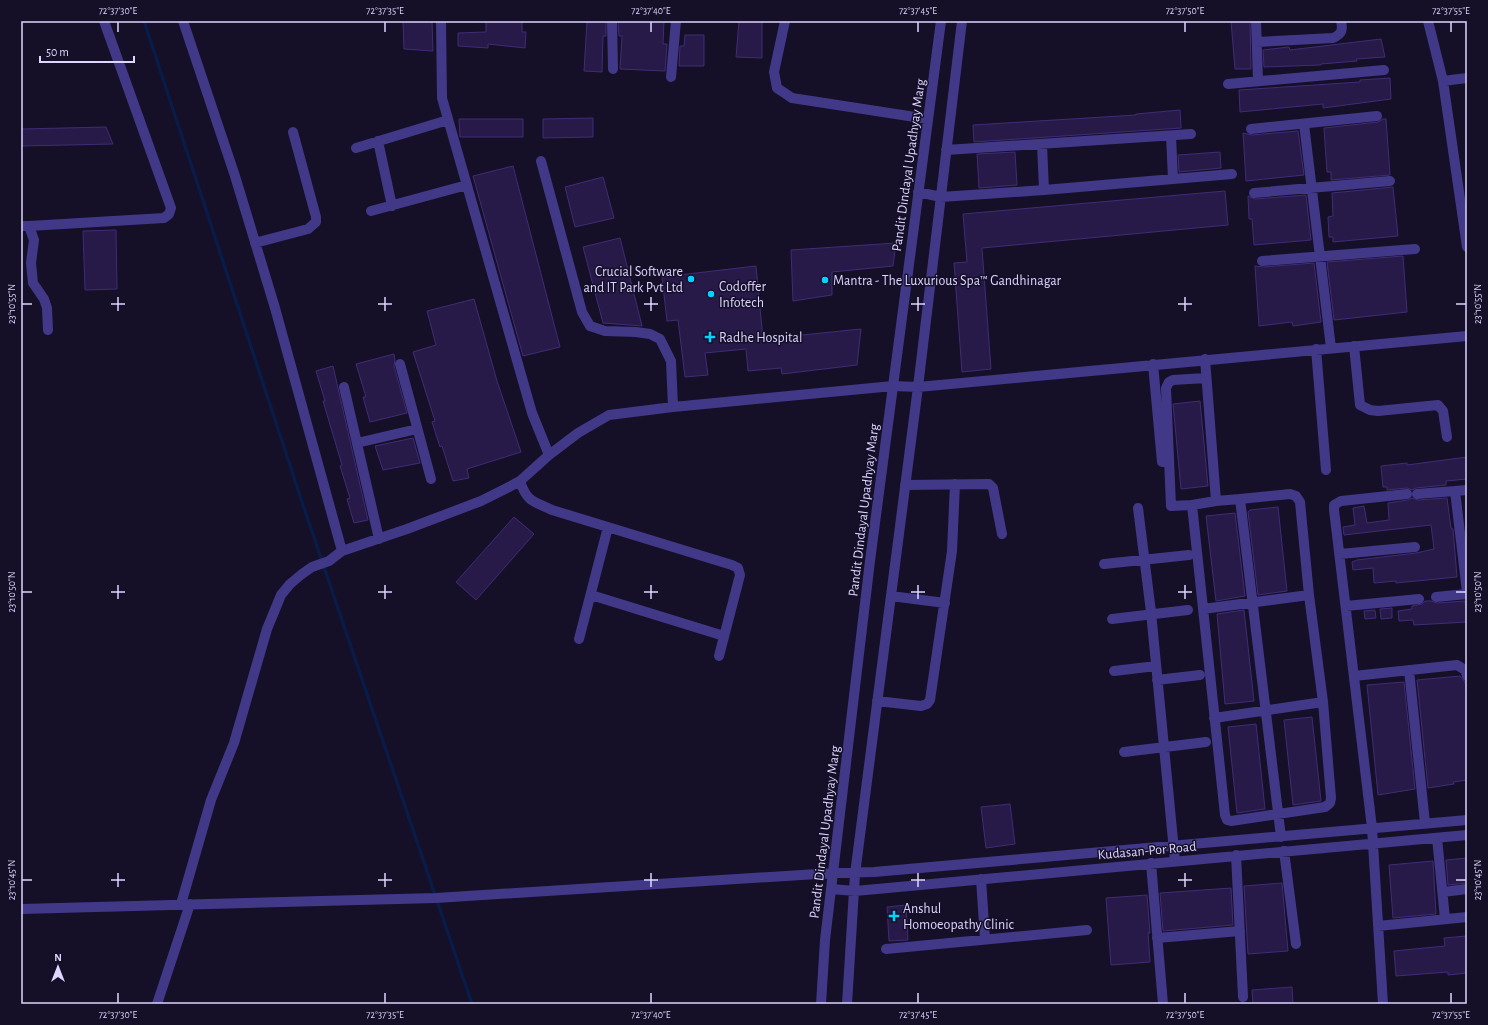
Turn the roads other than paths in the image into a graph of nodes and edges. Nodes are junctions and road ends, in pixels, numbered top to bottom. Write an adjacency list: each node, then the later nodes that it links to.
1 (104, 21): 44 (street)
2 (182, 21): 46 (street)
3 (441, 21): 22 (street)
4 (612, 21): 13 (street)
5 (676, 21): 15 (street)
6 (785, 21): 21 (street)
7 (941, 21): 21 (street, Pandit Dindayal Upadhyay Marg)
8 (962, 21): 31 (street)
9 (1256, 21): 12 (street)
10 (1342, 21): 12 (street)
11 (1428, 21): 18 (street)
12 (1257, 42): 17 (street)
13 (613, 69)
14 (1384, 70): 17 (street)
15 (671, 77)
16 (1467, 78): 18 (street)
17 (1258, 81): 19 (street)
18 (1444, 81): 45 (street)
19 (1228, 84)
20 (1377, 116): 23 (street)
21 (928, 119): 39 (street, Pandit Dindayal Upadhyay Marg)
22 (448, 120): 28 (street); 36 (street)
23 (1304, 124): 24 (street); 37 (street)
24 (1251, 129)
25 (293, 132): 46 (street)
26 (1191, 134): 27 (street)
27 (1171, 136): 29 (street); 34 (street)
28 (378, 141): 30 (street); 42 (street)
29 (1042, 144): 31 (street); 38 (street)
30 (356, 148)
31 (946, 150): 41 (street)
32 (541, 161): 63 (street)
33 (1232, 174): 34 (street)
34 (1173, 179): 38 (street)
35 (1390, 181): 37 (street)
36 (467, 185): 42 (street); 67 (street)
37 (1312, 189): 40 (street); 49 (street)
38 (1044, 190): 41 (street)
39 (918, 192): 41 (street); 60 (street, Pandit Dindayal Upadhyay Marg)
40 (1254, 193)
41 (940, 197): 62 (street)
42 (392, 206): 43 (street)
43 (371, 211)
44 (25, 226): 51 (street)
45 (1466, 226): 47 (street)
46 (255, 243): 84 (street)
47 (1467, 246)
48 (1415, 249): 49 (street)
49 (1320, 256): 50 (street); 54 (street)
50 (1262, 261)
51 (48, 330)
52 (1467, 336): 53 (street)
53 (1354, 346): 54 (street); 65 (street)
54 (1331, 348): 55 (street)
55 (1316, 349): 56 (street); 68 (street)
56 (1205, 359): 58 (street); 59 (street)
57 (400, 364): 64 (street)
58 (1153, 364): 62 (street); 70 (street)
59 (1206, 378): 77 (street); 78 (street)
60 (893, 386): 62 (street); 63 (street); 132 (street, Pandit Dindayal Upadhyay Marg)
61 (344, 387): 66 (street)
62 (918, 387): 73 (street)
63 (673, 407): 67 (street)
64 (417, 429): 66 (street); 69 (street)
65 (1447, 437)
66 (357, 443): 82 (street)
67 (549, 455): 71 (street)
68 (1326, 470)
69 (430, 479)
70 (1163, 480)
71 (520, 481): 80 (street); 82 (street)
72 (955, 484): 73 (street); 81 (street); 95 (street)
73 (905, 485): 92 (street)
74 (1467, 490): 75 (street)
75 (1455, 491): 85 (street); 89 (street)
76 (1240, 499): 77 (street); 91 (street); 96 (street)
77 (1216, 501): 78 (street)
78 (1192, 505): 98 (street)
79 (1138, 508): 87 (street)
80 (608, 527): 90 (street); 102 (street)
81 (1002, 534)
82 (379, 539): 84 (street)
83 (1415, 547): 85 (street)
84 (342, 551): 139 (street)
85 (1340, 554): 97 (street)
86 (1189, 555): 87 (street)
87 (1144, 559): 88 (street); 100 (street)
88 (1104, 564)
89 (1467, 593): 93 (street)
90 (591, 595): 102 (street); 103 (street)
91 (1310, 595): 96 (street); 113 (street)
92 (891, 596): 95 (street); 112 (street)
93 (1436, 597)
94 (1419, 599): 97 (street)
95 (945, 603): 112 (street)
96 (1252, 603): 98 (street); 114 (street)
97 (1346, 606): 109 (street)
98 (1203, 609): 115 (street)
99 (1188, 610): 100 (street)
100 (1151, 615): 101 (street); 105 (street)
101 (1112, 619)
102 (724, 636): 104 (street)
103 (579, 639)
104 (719, 656)
105 (1156, 666): 107 (street); 111 (street)
106 (1408, 670): 109 (street); 110 (street); 121 (street)
107 (1114, 672)
108 (1200, 675): 111 (street)
109 (1354, 676): 122 (street)
110 (1467, 676)
111 (1157, 680): 117 (street)
112 (877, 701): 133 (street)
113 (1322, 702): 114 (street); 119 (street)
114 (1265, 710): 115 (street); 119 (street)
115 (1214, 718): 119 (street)
116 (1206, 742): 117 (street)
117 (1164, 747): 118 (street); 127 (street)
118 (1124, 752)
119 (1278, 814): 124 (street)
120 (1467, 820): 121 (street, Kudasan-Por Road)
121 (1425, 823): 122 (street, Kudasan-Por Road)
122 (1372, 828): 124 (street, Kudasan-Por Road); 126 (street)
123 (1467, 835): 125 (street, Kudasan-Por Road)
124 (1282, 837): 127 (street, Kudasan-Por Road)
125 (1437, 838): 126 (street, Kudasan-Por Road); 138 (street)
126 (1373, 844): 128 (street, Kudasan-Por Road); 143 (street)
127 (1174, 846): 130 (street); 133 (street, Kudasan-Por Road)
128 (1284, 851): 129 (street, Kudasan-Por Road); 148 (street)
129 (1236, 855): 130 (street, Kudasan-Por Road); 145 (street)
130 (1174, 861): 131 (street, Kudasan-Por Road)
131 (1151, 863): 134 (street, Kudasan-Por Road); 146 (street)
132 (833, 873): 133 (street, Kudasan-Por Road); 135 (street, Pandit Dindayal Upadhyay Marg); 139 (street, Kudasan-Por Road)
133 (855, 874): 137 (street)
134 (981, 879): 137 (street, Kudasan-Por Road); 147 (street)
135 (831, 889): 137 (street, Kudasan-Por Road); 152 (street, Pandit Dindayal Upadhyay Marg)
136 (1467, 889): 138 (street)
137 (854, 891): 153 (street)
138 (1443, 892): 142 (street)
139 (186, 904): 140 (street, Kudasan-Por Road); 151 (street)
140 (21, 909)
141 (1467, 917): 142 (street)
142 (1445, 919): 143 (street)
143 (1378, 926): 155 (street)
144 (1087, 930): 147 (street)
145 (1240, 931): 146 (street); 150 (street)
146 (1158, 938): 154 (street)
147 (986, 939): 149 (street)
148 (1296, 944)
149 (886, 949)
150 (1244, 997)
151 (157, 1004)
152 (821, 1004)
153 (847, 1004)
154 (1163, 1004)
155 (1382, 1004)

